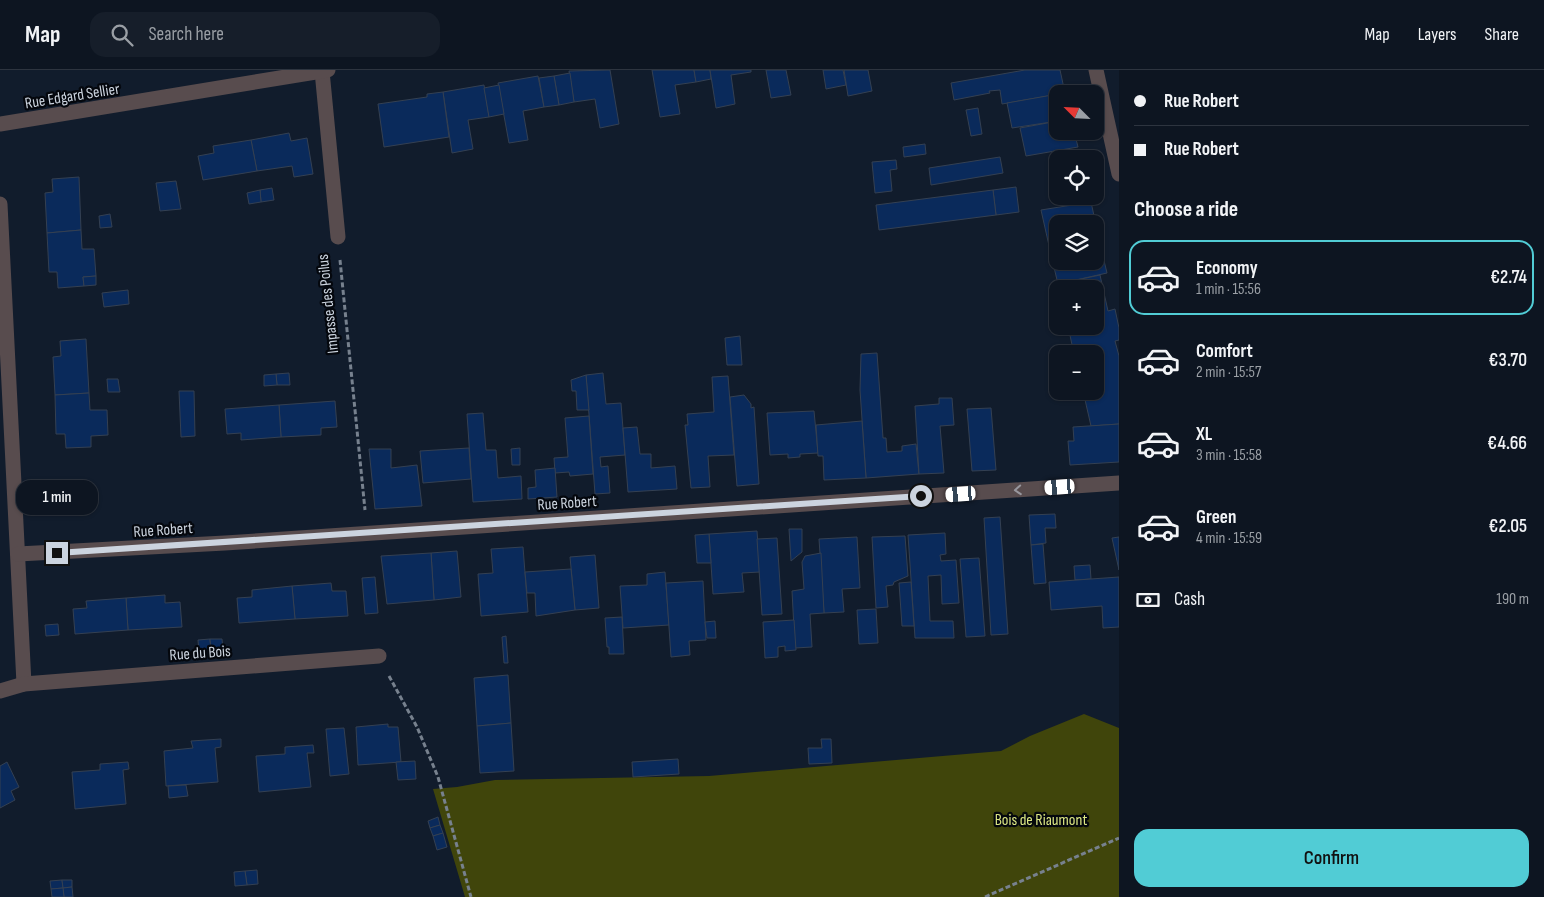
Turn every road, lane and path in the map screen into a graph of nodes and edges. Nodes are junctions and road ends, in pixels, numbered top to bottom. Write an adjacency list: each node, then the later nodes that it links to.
1 (1096, 70): 4 (street)
2 (325, 71): 3 (street, Rue Edgard Sellier); 6 (street, Impasse des Poilus)
3 (0, 124)
4 (1119, 174)
5 (0, 204): 9 (street)
6 (338, 238): 8 (path, Impasse des Poilus)
7 (1119, 483): 8 (street, Rue Robert, one-way to 8)
8 (367, 533): 9 (street, Rue Robert)
9 (18, 554): 11 (street)
10 (379, 656): 11 (street, Rue du Bois); 14 (path)
11 (24, 684): 12 (street, Rue du Bois)
12 (0, 691)
13 (1119, 838): 15 (path)
14 (471, 897)
15 (985, 897)

